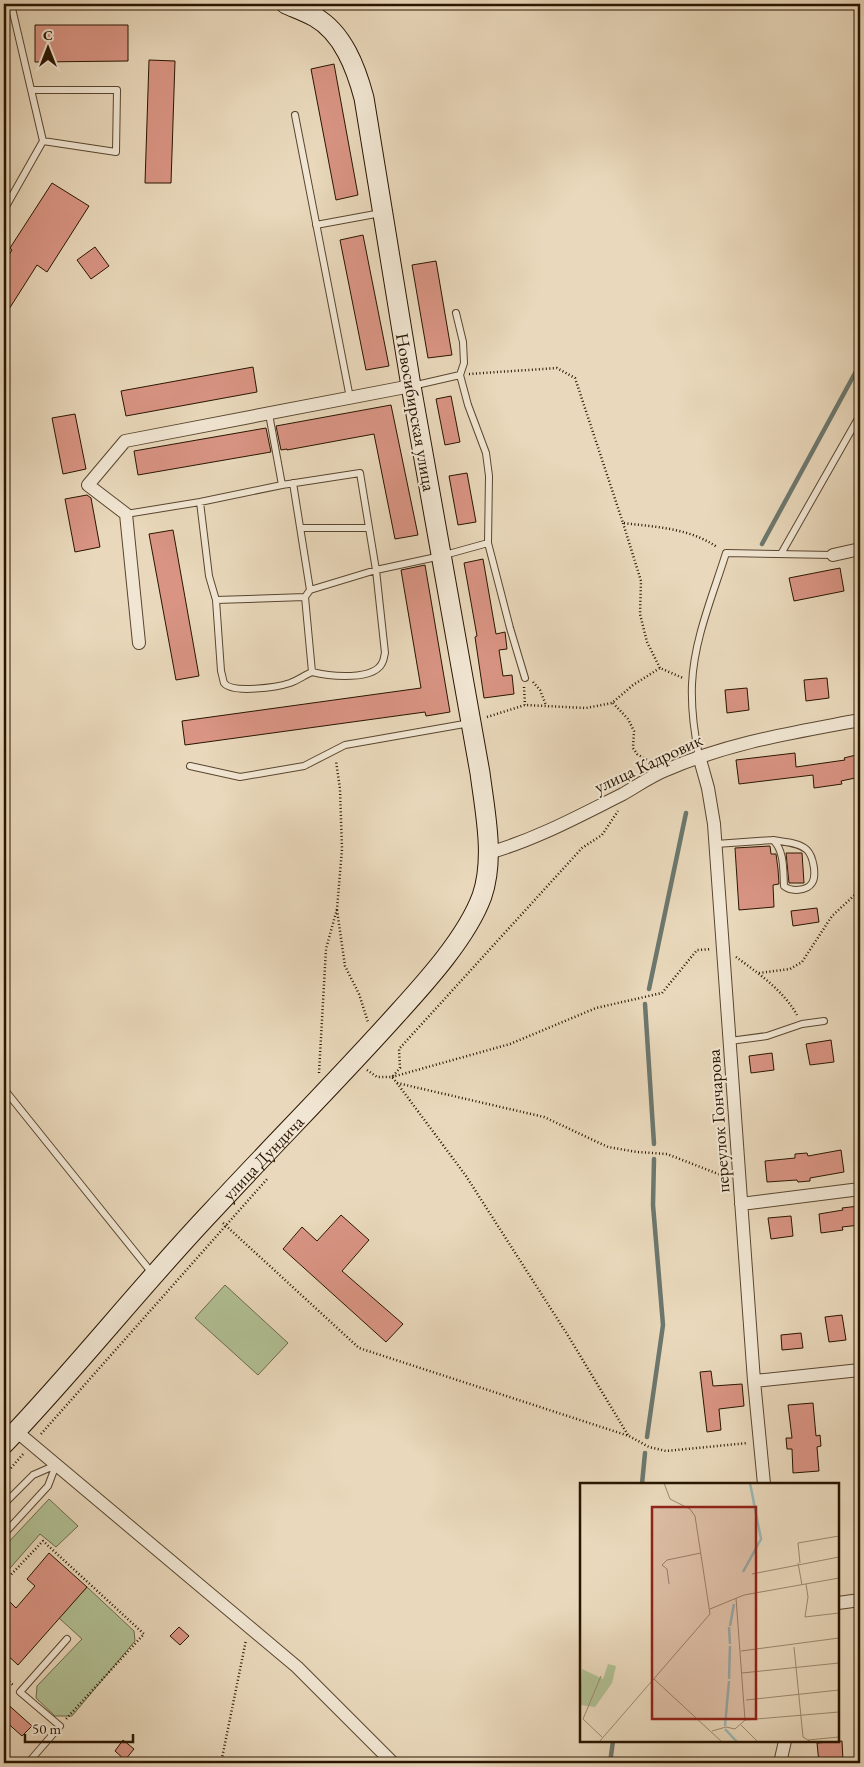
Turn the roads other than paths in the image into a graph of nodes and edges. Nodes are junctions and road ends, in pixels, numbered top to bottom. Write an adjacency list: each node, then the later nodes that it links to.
1 (11, 4): 4 (lane)
2 (286, 4): 3 (main road, Новосибирская улица)
3 (319, 10): 8 (main road, Новосибирская улица)
4 (31, 90): 6 (lane); 6 (lane)
5 (295, 115): 9 (lane)
6 (43, 141): 7 (lane)
7 (4, 210)
8 (382, 213): 9 (lane); 12 (main road, Новосибирская улица)
9 (316, 225): 13 (lane)
10 (456, 313): 11 (lane)
11 (460, 375): 12 (lane); 22 (lane)
12 (411, 386): 13 (street); 26 (main road, Новосибирская улица)
13 (350, 398): 14 (street)
14 (268, 414): 17 (lane); 19 (street)
15 (860, 415): 24 (lane)
16 (293, 483): 17 (lane); 20 (lane); 21 (lane)
17 (282, 484): 18 (lane)
18 (200, 502): 19 (lane); 30 (lane)
19 (126, 514): 31 (street)
20 (301, 528): 21 (lane); 28 (lane)
21 (369, 528): 27 (lane)
22 (488, 543): 26 (lane); 33 (lane)
23 (860, 549): 25 (street)
24 (781, 554): 25 (lane); 36 (lane)
25 (833, 555)
26 (441, 556): 27 (lane); 35 (main road, Новосибирская улица)
27 (376, 570): 28 (lane); 32 (lane)
28 (310, 590): 29 (lane)
29 (305, 597): 30 (lane); 32 (lane)
30 (216, 600): 32 (lane)
31 (139, 643)
32 (312, 672)
33 (525, 678)
34 (860, 720): 36 (street, улица Кадровик)
35 (472, 723): 37 (lane); 40 (main road, Новосибирская улица)
36 (699, 756): 39 (street, переулок Гончарова); 40 (street, улица Кадровик)
37 (190, 766)
38 (773, 840): 38 (lane); 39 (lane)
39 (716, 844): 42 (street, переулок Гончарова)
40 (488, 853): 46 (main road, улица Дундича)
41 (824, 1021): 42 (lane)
42 (730, 1041): 45 (street, переулок Гончарова)
43 (4, 1089): 46 (lane)
44 (860, 1189): 45 (street)
45 (741, 1204): 48 (street, переулок Гончарова)
46 (154, 1275): 49 (main road, улица Дундича)
47 (860, 1370): 48 (street)
48 (754, 1382): 51 (street, переулок Гончарова)
49 (10, 1438): 50 (street)
50 (56, 1465): 52 (lane); 53 (lane); 61 (street)
51 (764, 1483)
52 (4, 1504)
53 (4, 1534)
54 (860, 1600): 55 (street)
55 (839, 1603)
56 (67, 1639): 60 (lane)
57 (785, 1742): 62 (street)
58 (4, 1760): 59 (lane)
59 (7, 1763)
60 (28, 1763)
61 (393, 1763)
62 (780, 1763)

